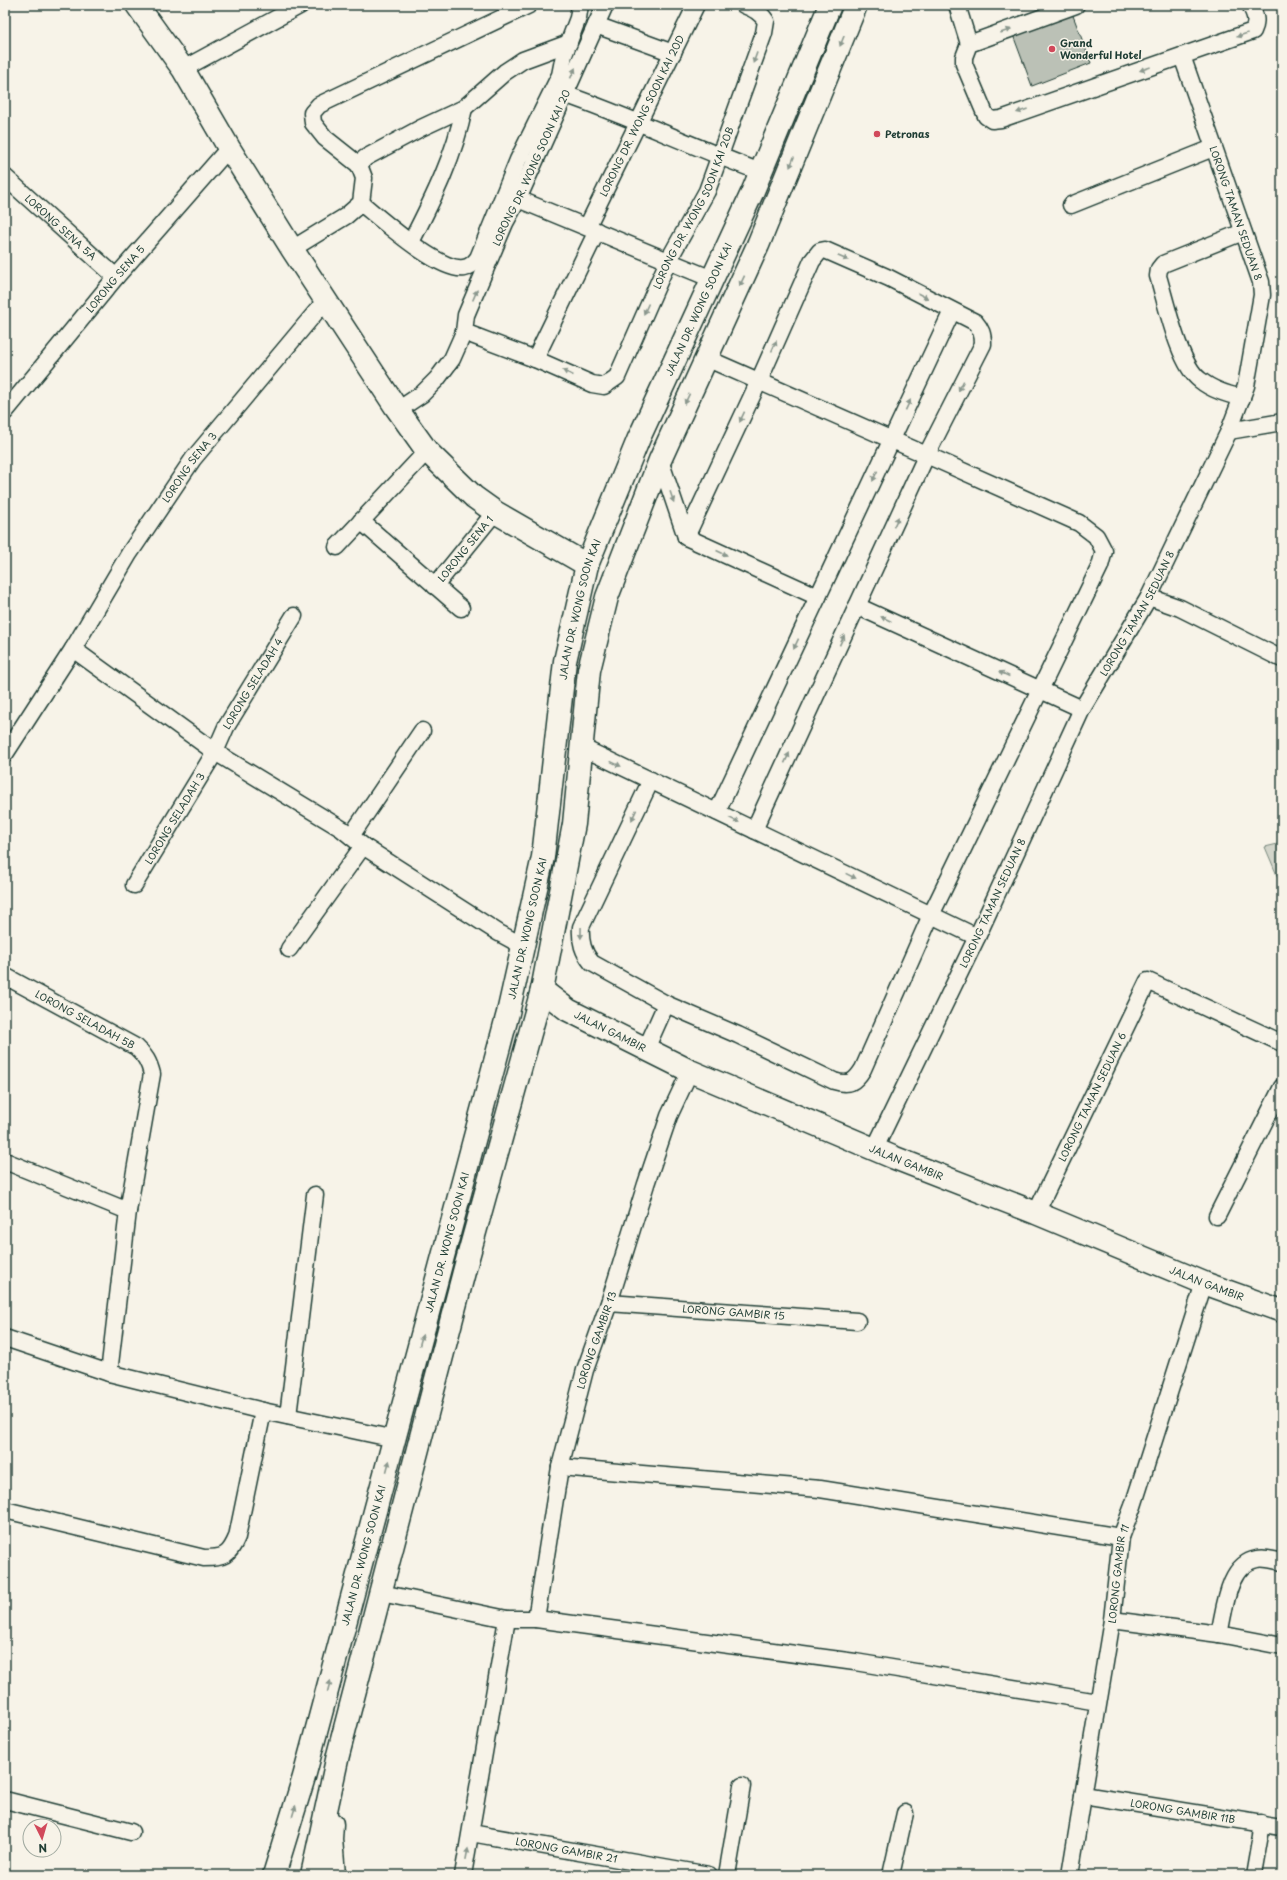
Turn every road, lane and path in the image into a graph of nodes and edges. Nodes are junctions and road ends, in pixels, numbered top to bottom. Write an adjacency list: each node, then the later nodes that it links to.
1 (136, 5): 18 (main road)
2 (301, 5): 18 (street)
3 (529, 5): 25 (street)
4 (580, 5): 14 (street)
5 (605, 5): 13 (street, LORONG DR. WONG SOON KAI 20)
6 (696, 5): 16 (street, LORONG DR. WONG SOON KAI 20D)
7 (744, 5): 24 (street, LORONG DR. WONG SOON KAI 20B, one-way to 24)
8 (830, 5): 26 (main road, JALAN DR. WONG SOON KAI)
9 (856, 5): 41 (main road, one-way to 41)
10 (957, 5): 15 (street)
11 (1076, 5): 15 (street, one-way to 11)
12 (1250, 5): 17 (street, one-way to 17)
13 (596, 25): 16 (street); 19 (street, LORONG DR. WONG SOON KAI 20, one-way to 13)
14 (568, 43): 20 (street); 33 (street)
15 (969, 44): 17 (street, one-way to 15)
16 (673, 54): 21 (street, LORONG DR. WONG SOON KAI 20D)
17 (1182, 56): 23 (street, LORONG TAMAN SEDUAN 8)
18 (183, 69): 22 (main road)
19 (564, 94): 21 (street); 28 (street, LORONG DR. WONG SOON KAI 20)
20 (464, 108): 25 (street); 33 (street)
21 (638, 121): 24 (street); 31 (street, LORONG DR. WONG SOON KAI 20D)
22 (228, 148): 34 (main road); 36 (street, LORONG SENA 5)
23 (1213, 148): 30 (street); 32 (street, LORONG TAMAN SEDUAN 8)
24 (719, 157): 26 (street); 35 (street, LORONG DR. WONG SOON KAI 20B)
25 (359, 165): 29 (street)
26 (761, 172): 37 (main road, JALAN DR. WONG SOON KAI)
27 (5, 177): 36 (street, LORONG SENA 5A)
28 (518, 199): 31 (street); 40 (street, LORONG DR. WONG SOON KAI 20, one-way to 28)
29 (361, 203): 33 (street); 34 (street)
30 (1071, 205)
31 (592, 229): 35 (street); 42 (street, LORONG DR. WONG SOON KAI 20D)
32 (1243, 232): 44 (street, LORONG TAMAN SEDUAN 8); 44 (street)
33 (411, 242)
34 (292, 249): 38 (main road)
35 (668, 261): 37 (street); 42 (street, LORONG DR. WONG SOON KAI 20B, one-way to 42)
36 (116, 277): 46 (street, LORONG SENA 5)
37 (712, 280): 57 (main road, JALAN DR. WONG SOON KAI)
38 (326, 300): 45 (main road); 64 (street, LORONG SENA 3)
39 (952, 311): 43 (street, one-way to 39); 49 (street, one-way to 39); 51 (street, one-way to 51)
40 (464, 332): 42 (street); 45 (street, LORONG DR. WONG SOON KAI 20)
41 (706, 358): 43 (street); 52 (main road, one-way to 52)
42 (535, 359)
43 (759, 381): 49 (street); 55 (street, one-way to 55)
44 (1242, 398): 48 (street, LORONG TAMAN SEDUAN 8)
45 (398, 410): 50 (main road)
46 (5, 412)
47 (1282, 422): 48 (street)
48 (1229, 431): 60 (street, LORONG TAMAN SEDUAN 8)
49 (892, 441): 51 (street); 59 (street, one-way to 59)
50 (427, 451): 53 (main road); 54 (street)
51 (927, 454): 61 (street, one-way to 51); 66 (street)
52 (660, 460): 55 (street, one-way to 55); 69 (main road)
53 (496, 512): 57 (main road); 58 (street, LORONG SENA 1)
54 (361, 522): 56 (street); 58 (street)
55 (686, 537): 59 (street, one-way to 59)
56 (337, 547)
57 (587, 565): 80 (main road, JALAN DR. WONG SOON KAI)
58 (435, 586): 62 (street)
59 (818, 597): 73 (street, one-way to 73)
60 (1149, 597): 65 (street); 67 (street, LORONG TAMAN SEDUAN 8)
61 (857, 606): 66 (street, one-way to 61); 74 (street, one-way to 61)
62 (461, 608)
63 (294, 616): 70 (street, LORONG SELADAH 4)
64 (73, 649): 70 (street); 71 (street, LORONG SENA 3)
65 (1282, 659)
66 (1040, 690): 67 (street); 78 (street)
67 (1082, 709): 79 (street, LORONG TAMAN SEDUAN 8)
68 (422, 731): 75 (street)
69 (581, 747): 72 (street, one-way to 72); 83 (main road)
70 (215, 752): 75 (street); 77 (street, LORONG SELADAH 3)
71 (5, 754)
72 (651, 780): 73 (street); 84 (street, one-way to 84)
73 (717, 812): 74 (street, one-way to 74)
74 (754, 830): 78 (street, one-way to 78)
75 (351, 836): 76 (street)
76 (363, 846): 80 (street); 81 (street)
77 (134, 886)
78 (931, 915): 79 (street); 84 (street)
79 (977, 937): 89 (street, LORONG TAMAN SEDUAN 8)
80 (523, 946): 103 (main road, JALAN DR. WONG SOON KAI, one-way to 80)
81 (289, 948)
82 (5, 976): 92 (street, LORONG SELADAH 5B)
83 (542, 990): 86 (main road, JALAN GAMBIR); 108 (main road)
84 (666, 1004): 86 (street)
85 (1282, 1043): 93 (street, LORONG TAMAN SEDUAN 6)
86 (646, 1049): 87 (main road, JALAN GAMBIR)
87 (686, 1079): 89 (main road, JALAN GAMBIR); 96 (street, LORONG GAMBIR 13)
88 (1282, 1087): 94 (street)
89 (874, 1150): 93 (main road, JALAN GAMBIR)
90 (5, 1161): 92 (street)
91 (315, 1195): 102 (street)
92 (128, 1210): 100 (street)
93 (1036, 1213): 95 (main road, JALAN GAMBIR)
94 (1217, 1216)
95 (1204, 1283): 97 (main road, JALAN GAMBIR); 106 (street, LORONG GAMBIR 11)
96 (609, 1303): 98 (street, LORONG GAMBIR 15); 104 (street, LORONG GAMBIR 13)
97 (1282, 1311)
98 (858, 1321)
99 (5, 1338): 100 (street)
100 (109, 1373): 101 (street)
101 (263, 1411): 102 (street); 105 (street)
102 (288, 1416): 103 (street)
103 (395, 1439): 123 (main road, JALAN DR. WONG SOON KAI, one-way to 103)
104 (560, 1467): 106 (street); 110 (street, LORONG GAMBIR 13)
105 (5, 1510)
106 (1121, 1537): 111 (street, LORONG GAMBIR 11)
107 (1282, 1562): 112 (street)
108 (381, 1593): 109 (street); 115 (main road)
109 (507, 1619): 110 (street); 124 (street)
110 (536, 1619): 114 (street)
111 (1112, 1620): 112 (street); 114 (street, LORONG GAMBIR 11)
112 (1219, 1634): 113 (street)
113 (1282, 1646)
114 (1098, 1702): 117 (street, LORONG GAMBIR 11)
115 (338, 1755): 127 (main road); 128 (main road)
116 (742, 1786): 131 (street)
117 (1083, 1795): 120 (street, LORONG GAMBIR 11B); 133 (street, LORONG GAMBIR 11)
118 (5, 1800): 122 (street)
119 (905, 1813): 132 (street)
120 (1262, 1824): 121 (street, LORONG GAMBIR 11B); 134 (street)
121 (1282, 1827)
122 (130, 1832)
123 (287, 1832): 125 (main road); 126 (main road, JALAN DR. WONG SOON KAI)
124 (471, 1833): 129 (street, one-way to 124); 130 (street, LORONG GAMBIR 21)
125 (257, 1875)
126 (274, 1875)
127 (312, 1875)
128 (334, 1875)
129 (463, 1875)
130 (709, 1875)
131 (727, 1875)
132 (891, 1875)
133 (1070, 1875)
134 (1253, 1875)

